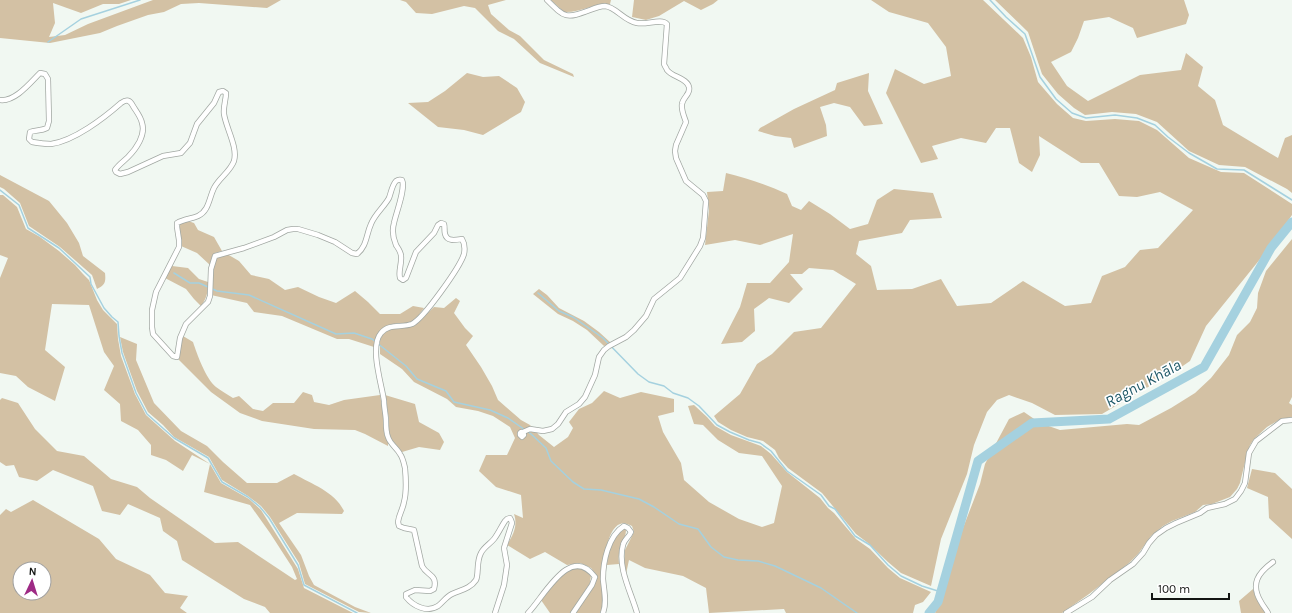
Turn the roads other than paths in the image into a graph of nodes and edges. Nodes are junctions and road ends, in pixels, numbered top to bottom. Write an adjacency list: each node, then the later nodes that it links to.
1 (547, 0): 4 (street)
2 (0, 100): 6 (street)
3 (1292, 420): 11 (street)
4 (523, 432)
5 (1273, 562): 12 (street)
6 (495, 613)
7 (528, 613): 8 (street)
8 (573, 613)
9 (602, 613): 10 (street)
10 (637, 613)
11 (1066, 613)
12 (1268, 613)

